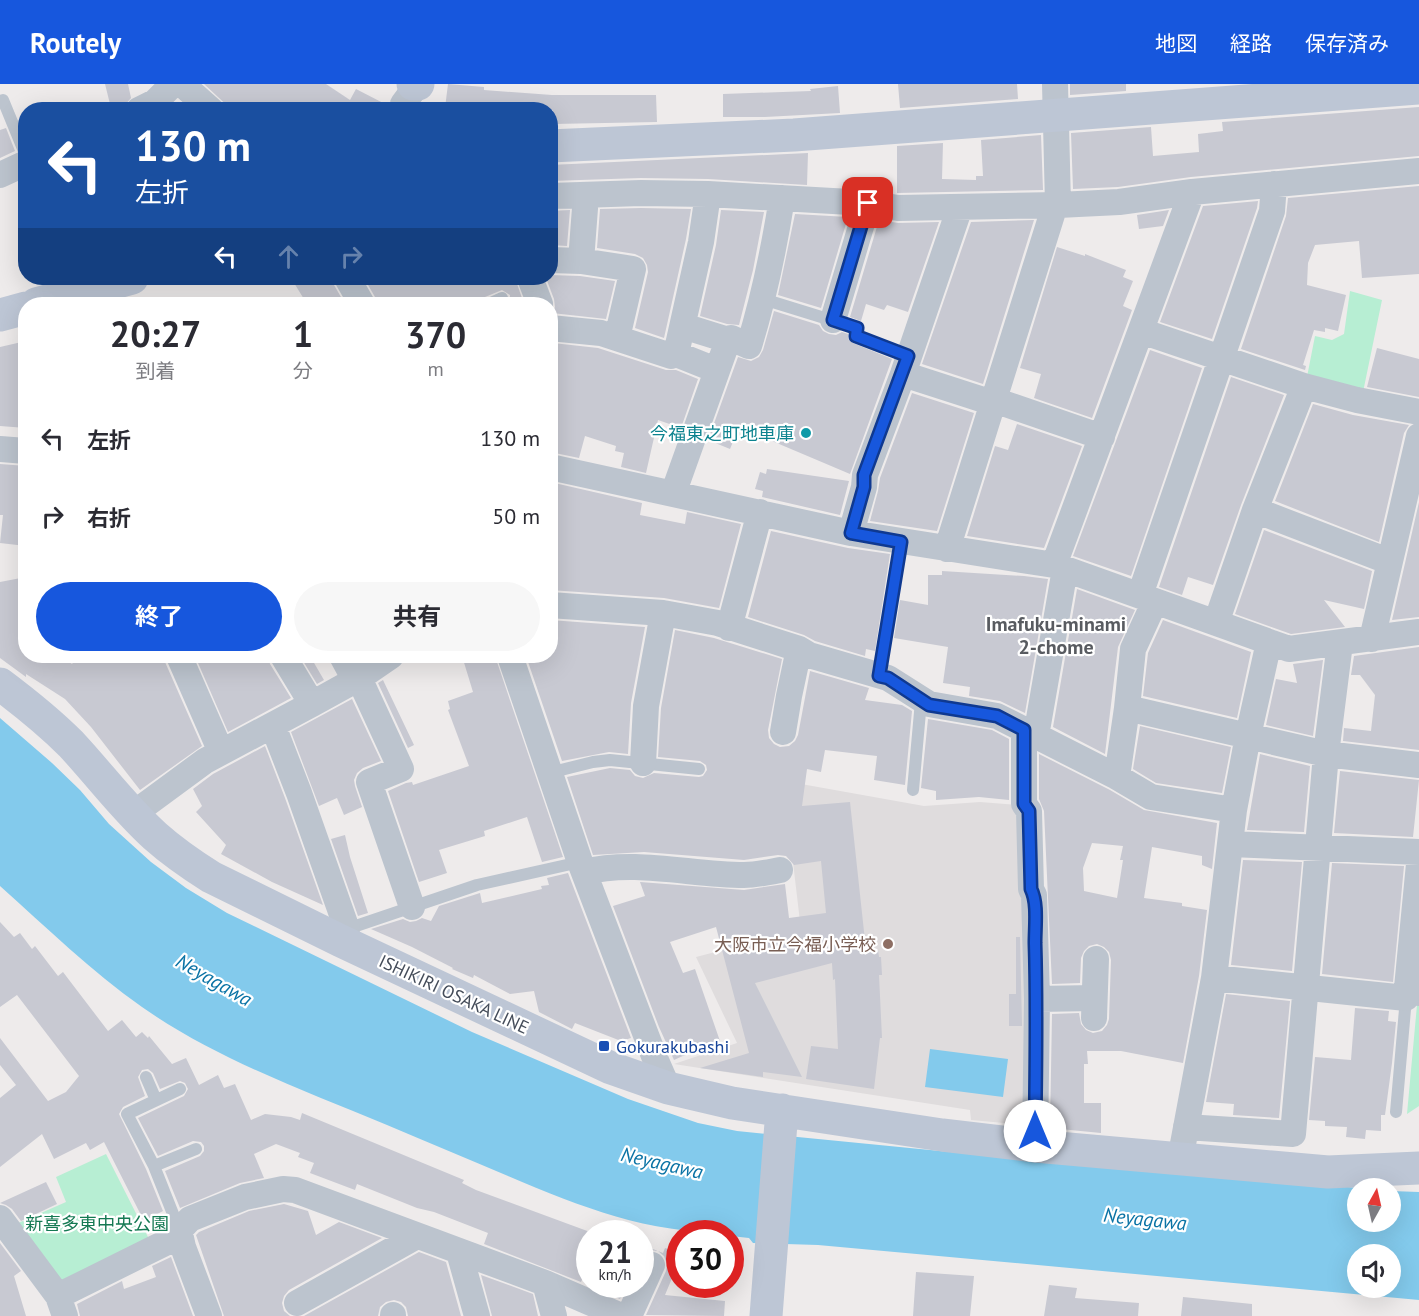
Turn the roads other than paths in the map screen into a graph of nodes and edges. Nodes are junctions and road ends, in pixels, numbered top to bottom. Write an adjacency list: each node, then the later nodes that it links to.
1 (173, 84): 6 (street)
2 (182, 84): 7 (street)
3 (1419, 88): 5 (street)
4 (3, 100): 8 (lane)
5 (1055, 100): 9 (street); 20 (street)
6 (155, 102)
7 (202, 102)
8 (18, 137)
9 (558, 146)
10 (18, 167): 12 (street)
11 (1419, 171): 13 (street)
12 (0, 175)
13 (1274, 184): 14 (street); 36 (street)
14 (1192, 192): 20 (street); 32 (street)
15 (708, 194): 16 (street); 18 (street); 30 (street)
16 (586, 195): 17 (street); 23 (street)
17 (558, 196)
18 (782, 198): 19 (street); 26 (street)
19 (868, 203): 21 (street); 29 (street)
20 (1057, 205): 21 (street); 40 (street)
21 (960, 207): 37 (street)
22 (558, 260): 23 (street)
23 (581, 261): 33 (street)
24 (106, 285): 25 (street)
25 (62, 297)
26 (763, 300): 29 (lane); 34 (street)
27 (18, 310): 28 (street)
28 (0, 315)
29 (833, 320): 37 (lane)
30 (683, 326): 34 (street); 35 (street)
31 (558, 329): 33 (street)
32 (1141, 331): 36 (street); 43 (street)
33 (618, 338): 35 (street)
34 (728, 340): 38 (street)
35 (676, 354): 38 (street)
36 (1220, 359): 39 (street); 55 (street)
37 (905, 365): 40 (street); 50 (street)
38 (716, 370): 47 (street)
39 (1304, 386): 41 (street); 48 (street)
40 (994, 401): 43 (street); 52 (street)
41 (1419, 411)
42 (1419, 436): 53 (street)
43 (1102, 437): 54 (street)
44 (0, 449): 45 (street)
45 (18, 450)
46 (558, 469): 47 (street)
47 (673, 494): 49 (street)
48 (1255, 510): 53 (street); 58 (street)
49 (760, 512): 50 (street); 59 (street)
50 (851, 533): 51 (street)
51 (901, 542): 52 (street); 70 (lane)
52 (947, 549): 54 (street)
53 (1388, 561): 61 (street)
54 (1060, 567): 55 (street); 78 (street)
55 (1147, 598): 58 (street); 75 (street)
56 (558, 606): 57 (street)
57 (663, 613): 59 (street); 82 (street)
58 (1216, 623): 62 (street)
59 (729, 628): 64 (street)
60 (1419, 632): 61 (street)
61 (1372, 639): 63 (street)
62 (1269, 642): 63 (street); 79 (street)
63 (1340, 643): 81 (street)
64 (800, 649): 70 (street); 77 (street)
65 (182, 663): 80 (street)
66 (287, 663): 74 (street)
67 (347, 663): 71 (street)
68 (381, 663): 71 (street)
69 (512, 663): 85 (street)
70 (879, 676): 73 (street)
71 (357, 679): 74 (street); 96 (street)
72 (0, 684): 89 (street, ISHIKIRI OSAKA LINE)
73 (921, 701): 78 (street); 87 (lane)
74 (312, 704): 76 (street)
75 (1127, 708): 79 (street); 86 (street)
76 (273, 726): 80 (street); 97 (street)
77 (783, 732)
78 (1030, 733): 86 (street); 101 (street)
79 (1248, 736): 81 (street); 88 (street)
80 (221, 752): 89 (street)
81 (1326, 754): 83 (street); 91 (street)
82 (643, 763): 84 (lane); 85 (lane)
83 (1419, 765)
84 (699, 769)
85 (549, 773): 94 (street)
86 (1117, 777): 88 (street)
87 (913, 790)
88 (1234, 810): 90 (street)
89 (133, 814): 97 (street, ISHIKIRI OSAKA LINE)
90 (1231, 844): 91 (street); 99 (street)
91 (1319, 849): 92 (street); 100 (street)
92 (1419, 852)
93 (1419, 864): 102 (street)
94 (582, 867): 95 (street); 96 (lane); 104 (street)
95 (780, 870)
96 (412, 907): 97 (lane)
97 (344, 935): 104 (street, ISHIKIRI OSAKA LINE)
98 (1095, 959): 101 (street)
99 (1214, 978): 100 (street); 109 (street)
100 (1306, 987): 102 (street); 109 (street)
101 (1036, 999): 110 (street)
102 (1413, 999): 107 (lane)
103 (146, 1077): 106 (lane)
104 (668, 1088): 108 (street, ISHIKIRI OSAKA LINE)
105 (180, 1089): 106 (lane)
106 (156, 1100): 113 (lane)
107 (1396, 1112)
108 (781, 1120): 110 (street, ISHIKIRI OSAKA LINE); 128 (street)
109 (1186, 1127): 112 (street)
110 (1035, 1146): 112 (street, ISHIKIRI OSAKA LINE)
111 (196, 1149): 113 (lane)
112 (1181, 1159): 114 (street, ISHIKIRI OSAKA LINE)
113 (154, 1166): 116 (lane)
114 (1419, 1168)
115 (0, 1218): 122 (street)
116 (179, 1229): 117 (street); 122 (street); 123 (street)
117 (417, 1236): 118 (street); 121 (street)
118 (459, 1252): 119 (street); 124 (street)
119 (545, 1283): 125 (street); 126 (street)
120 (637, 1298): 127 (street)
121 (297, 1303)
122 (62, 1306)
123 (209, 1316)
124 (477, 1316)
125 (554, 1316)
126 (621, 1316)
127 (629, 1316)
128 (766, 1316)

